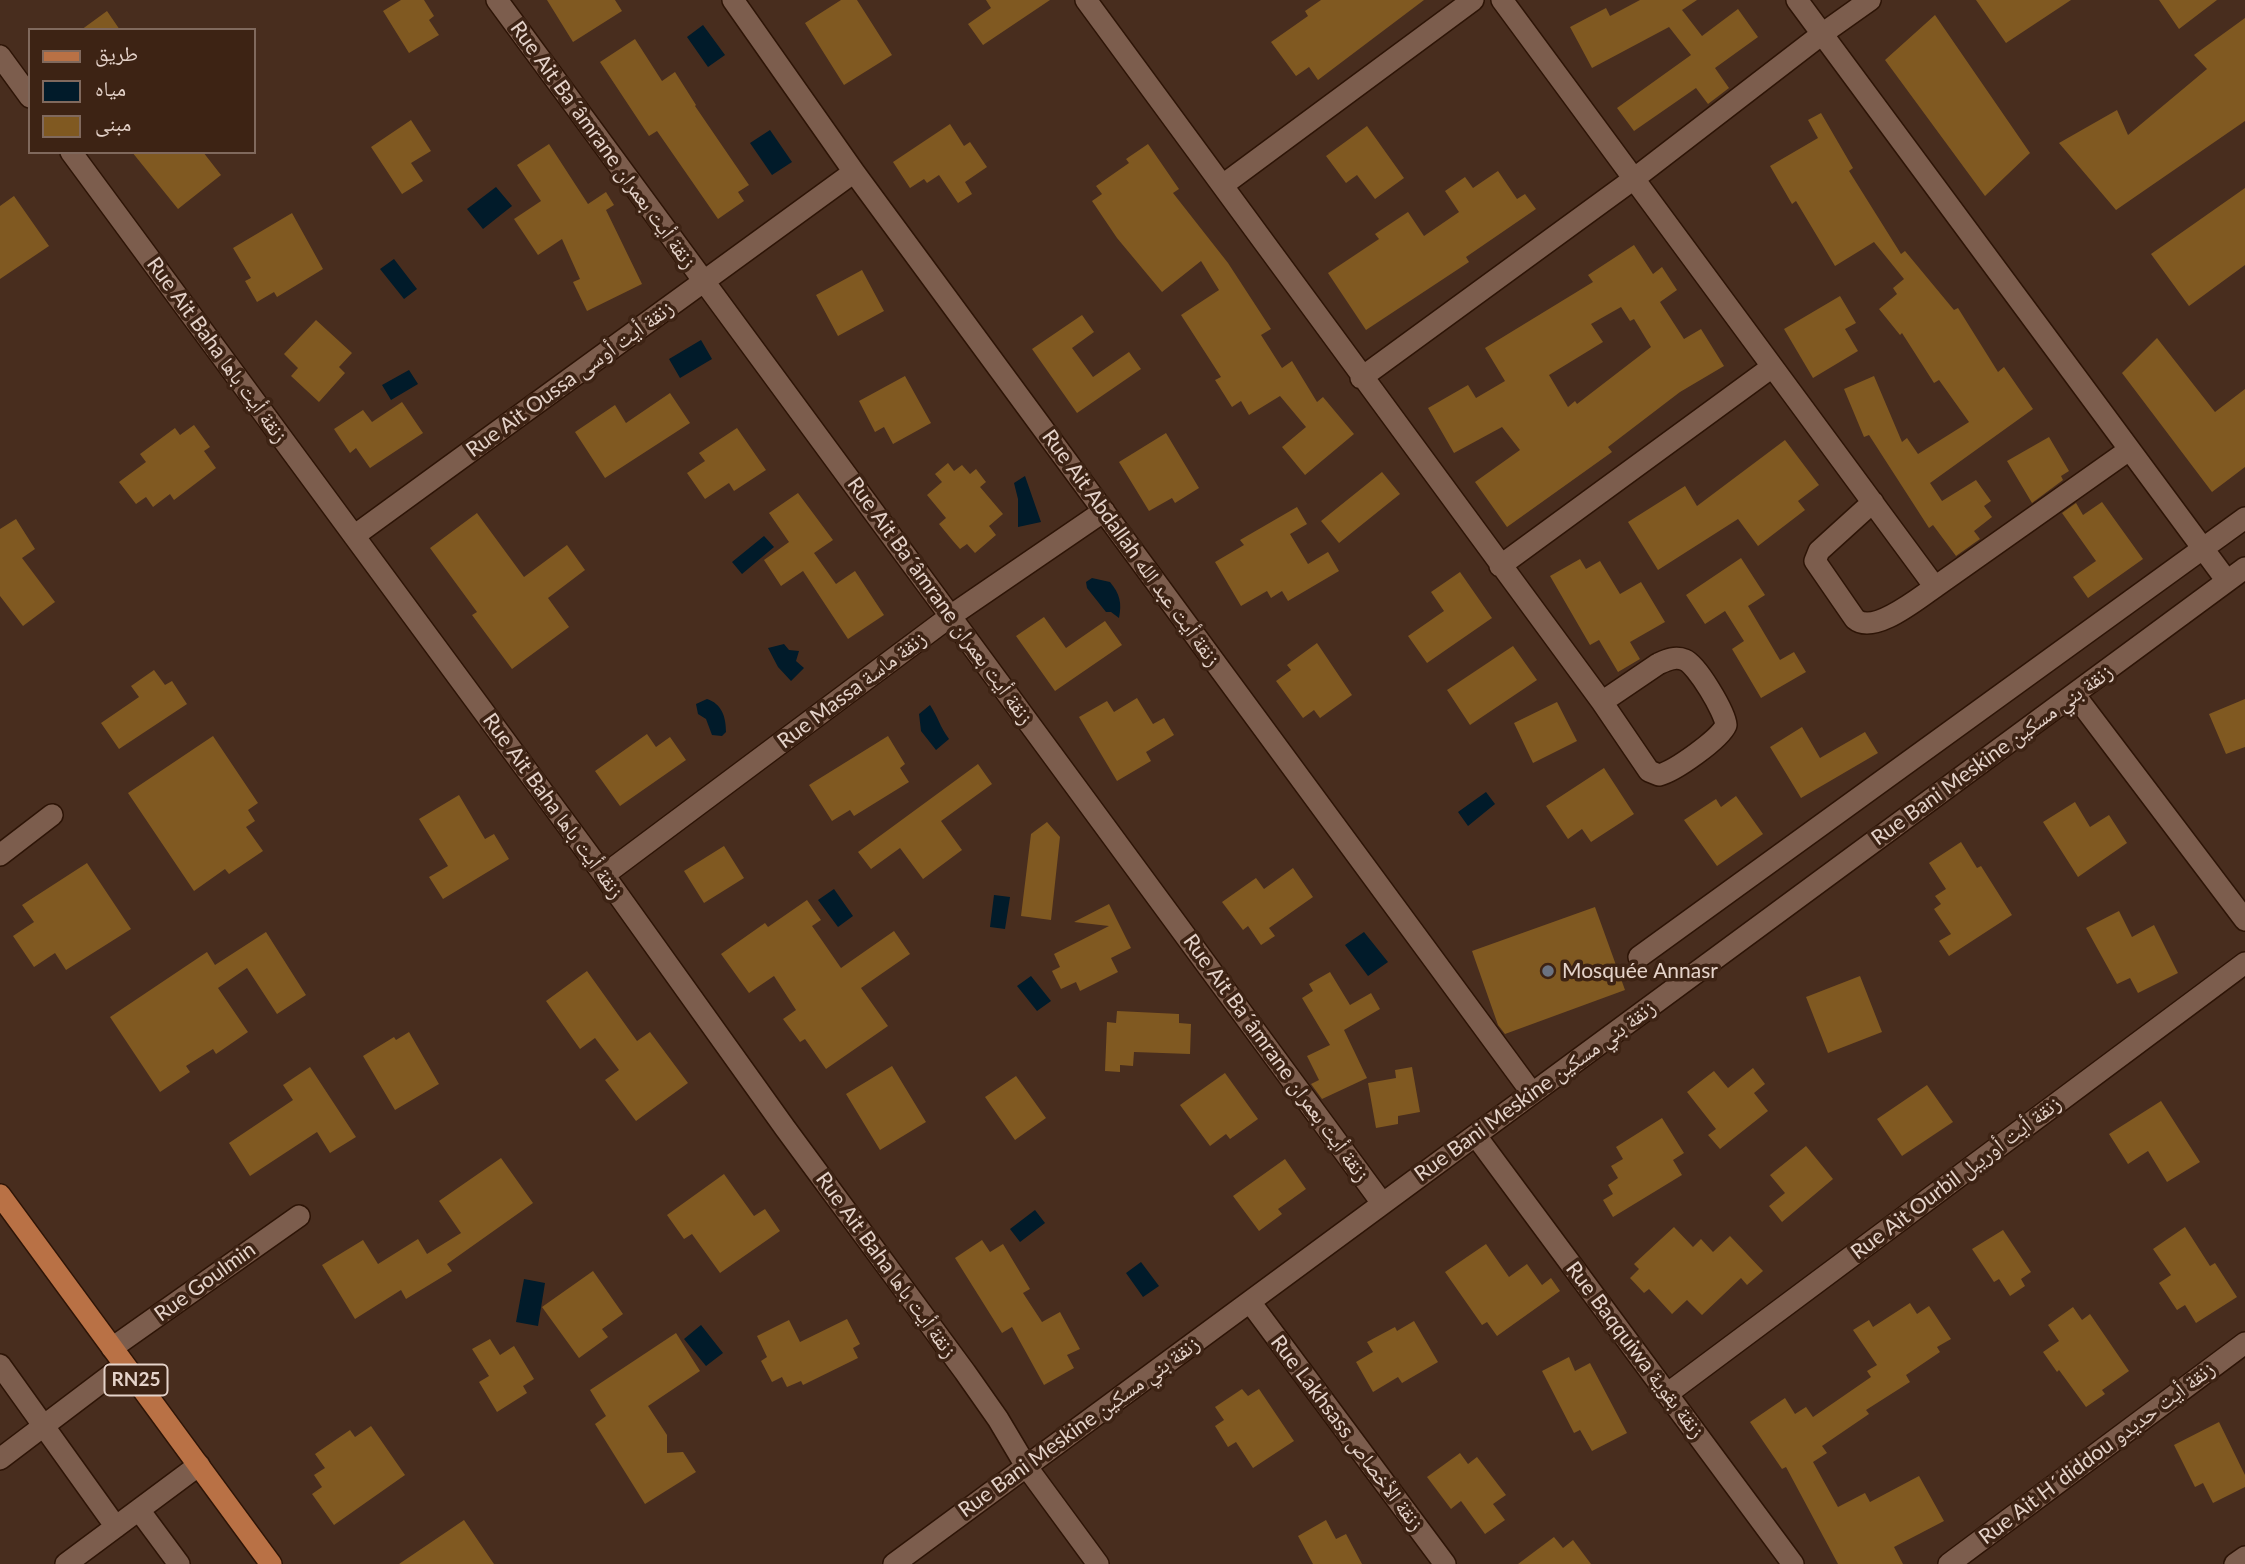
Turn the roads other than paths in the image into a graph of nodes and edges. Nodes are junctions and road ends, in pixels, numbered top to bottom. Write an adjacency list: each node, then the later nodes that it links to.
1 (497, 0): 15 (street, Rue Ait Ba´âmrane زنقة أيت بعمران)
2 (733, 0): 12 (street, Rue Ait Abdallah زنقة أيت عبد الله)
3 (1086, 0): 14 (street)
4 (1473, 0): 14 (street)
5 (1502, 0): 13 (street)
6 (1797, 0): 8 (street)
7 (1870, 0): 8 (street)
8 (1822, 34): 13 (street); 18 (street)
9 (0, 56): 10 (street)
10 (28, 94)
11 (72, 154): 22 (street, Rue Ait Baha زنقة أيت باها)
12 (854, 172): 15 (street, Rue Ait Oussa زنقة أيت أوسى); 20 (street, Rue Ait Abdallah زنقة أيت عبد الله)
13 (1635, 178): 16 (street); 17 (street)
14 (1223, 184): 17 (street)
15 (704, 283): 22 (street, Rue Ait Oussa زنقة أيت أوسى); 28 (street, Rue Ait Ba´âmrane زنقة أيت بعمران)
16 (1772, 367): 19 (street); 24 (street)
17 (1361, 378): 24 (street)
18 (2129, 450): 23 (street); 27 (street)
19 (1873, 502): 27 (street); 27 (street)
20 (1104, 511): 28 (street, Rue Massa زنقة ماسة); 37 (street, Rue Ait Abdallah زنقة أيت عبد الله)
21 (2245, 518): 23 (street)
22 (354, 536): 33 (street, Rue Ait Baha زنقة أيت باها)
23 (2204, 549): 26 (street); 35 (street)
24 (1500, 566): 30 (street)
25 (2245, 568): 26 (street, Rue Bani Meskine زنقة بني مسكين)
26 (2227, 581): 29 (street, Rue Bani Meskine زنقة بني مسكين)
27 (1935, 587)
28 (952, 615): 33 (street, Rue Massa زنقة ماسة); 40 (street, Rue Ait Ba´âmrane زنقة أيت بعمران)
29 (2074, 694): 34 (street); 37 (street, Rue Bani Meskine زنقة بني مسكين)
30 (1602, 702): 30 (street)
31 (52, 816): 32 (street)
32 (0, 855)
33 (604, 875): 50 (street, Rue Ait Baha زنقة أيت باها)
34 (2245, 919)
35 (1639, 957)
36 (2245, 963): 46 (street, Rue Ait Ourbil زنقة أيت أوريبل)
37 (1532, 1093): 38 (street, Rue Bani Meskine زنقة بني مسكين)
38 (1476, 1136): 40 (street, Rue Bani Meskine زنقة بني مسكين); 46 (street, Rue Baqquiwa زنقة بقوية)
39 (0, 1195): 44 (main road, RN25)
40 (1382, 1203): 42 (street, Rue Bani Meskine زنقة بني مسكين)
41 (299, 1216): 44 (street, Rue Goulmin)
42 (1250, 1303): 50 (street, Rue Bani Meskine زنقة بني مسكين); 59 (street, Rue Lakhsass زنقة الأخصاص)
43 (2245, 1342): 61 (street, Rue Ait H´diddou زنقة أيت حديدو)
44 (118, 1357): 47 (street, Rue Goulmin); 49 (main road, RN25)
45 (0, 1365): 47 (street)
46 (1667, 1394): 60 (street, Rue Baqquiwa زنقة بقوية)
47 (44, 1425): 48 (street, Rue Goulmin); 52 (street)
48 (0, 1459)
49 (199, 1465): 51 (street); 56 (main road, RN25)
50 (1026, 1466): 57 (street, Rue Bani Meskine زنقة بني مسكين); 58 (street, Rue Ait Baha زنقة أيت باها)
51 (139, 1510): 52 (street); 55 (street)
52 (116, 1527): 54 (street)
53 (2245, 1557): 62 (street)
54 (66, 1564)
55 (180, 1564)
56 (271, 1564)
57 (894, 1564)
58 (1098, 1564)
59 (1445, 1564)
60 (1793, 1564)
61 (1949, 1564)
62 (2235, 1564)

